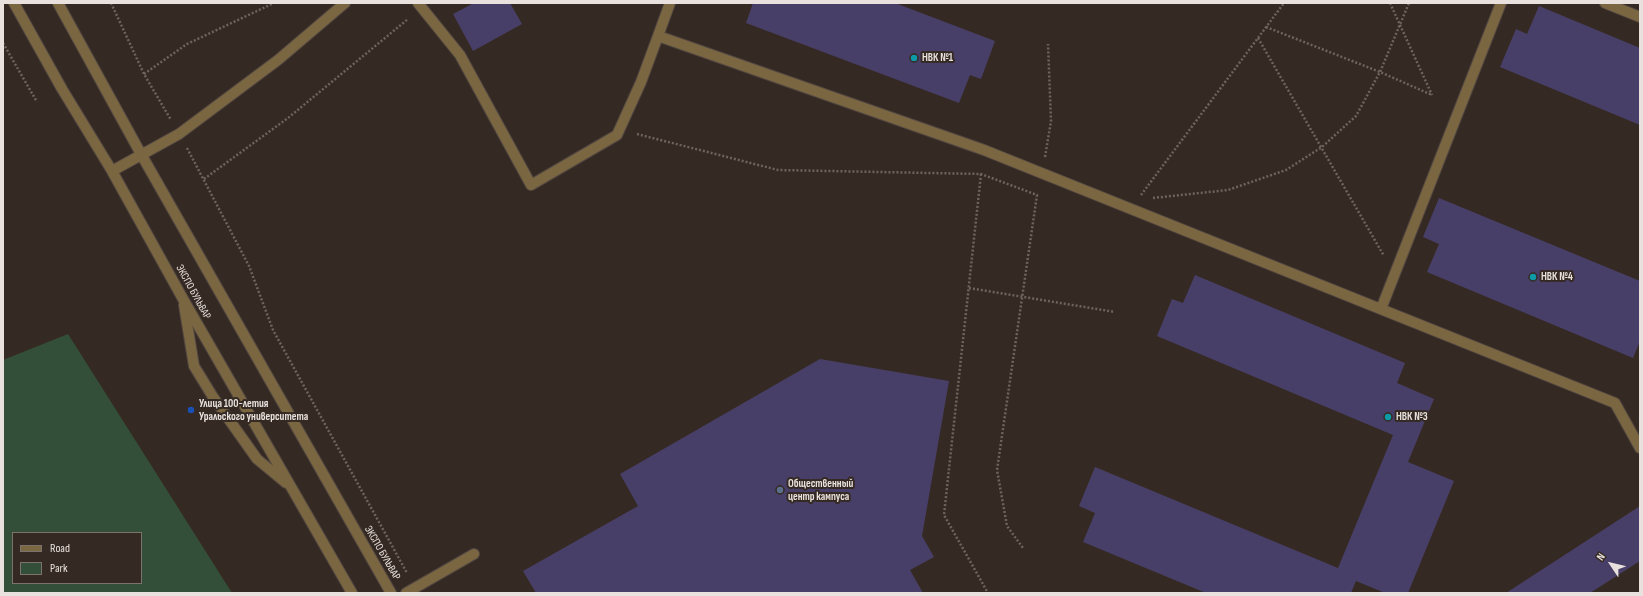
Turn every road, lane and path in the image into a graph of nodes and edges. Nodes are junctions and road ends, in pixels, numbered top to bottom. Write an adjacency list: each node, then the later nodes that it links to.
1 (14, 3): 30 (street, ЭКСПО БУЛЬВАР)
2 (58, 3): 15 (street, ЭКСПО БУЛЬВАР)
3 (62, 3): 15 (street)
4 (111, 3): 23 (path)
5 (274, 3): 23 (path)
6 (345, 3): 25 (street)
7 (670, 3): 18 (street)
8 (1284, 3): 17 (path)
9 (1390, 3): 16 (path)
10 (1409, 3): 16 (path)
11 (1501, 3): 37 (street)
12 (1605, 3): 14 (street)
13 (419, 5): 18 (street); 32 (path)
14 (1640, 17)
15 (68, 21): 28 (street, ЭКСПО БУЛЬВАР)
16 (1401, 26): 22 (path); 22 (path)
17 (1266, 27): 19 (path); 22 (path)
18 (658, 36): 37 (street)
19 (1258, 38): 27 (path); 27 (path)
20 (3, 43): 24 (path)
21 (1048, 44): 29 (path)
22 (1380, 72): 27 (path)
23 (144, 74): 25 (path)
24 (37, 102)
25 (179, 134): 28 (street); 32 (path)
26 (636, 134): 31 (path)
27 (1322, 147): 33 (path)
28 (141, 154): 30 (street); 45 (street, ЭКСПО БУЛЬВАР)
29 (1044, 162)
30 (112, 171): 36 (street, ЭКСПО БУЛЬВАР)
31 (981, 174): 34 (path); 35 (path)
32 (204, 179): 43 (path)
33 (1387, 260)
34 (969, 288): 35 (path); 46 (path)
35 (1022, 297): 38 (path); 41 (path)
36 (183, 299): 40 (street, ЭКСПО БУЛЬВАР); 40 (street)
37 (1381, 309): 39 (street)
38 (1115, 312)
39 (1640, 448)
40 (291, 486): 44 (street, ЭКСПО БУЛЬВАР)
41 (1023, 548)
42 (474, 554): 43 (street)
43 (410, 590)
44 (352, 593)
45 (391, 593)
46 (988, 593)

